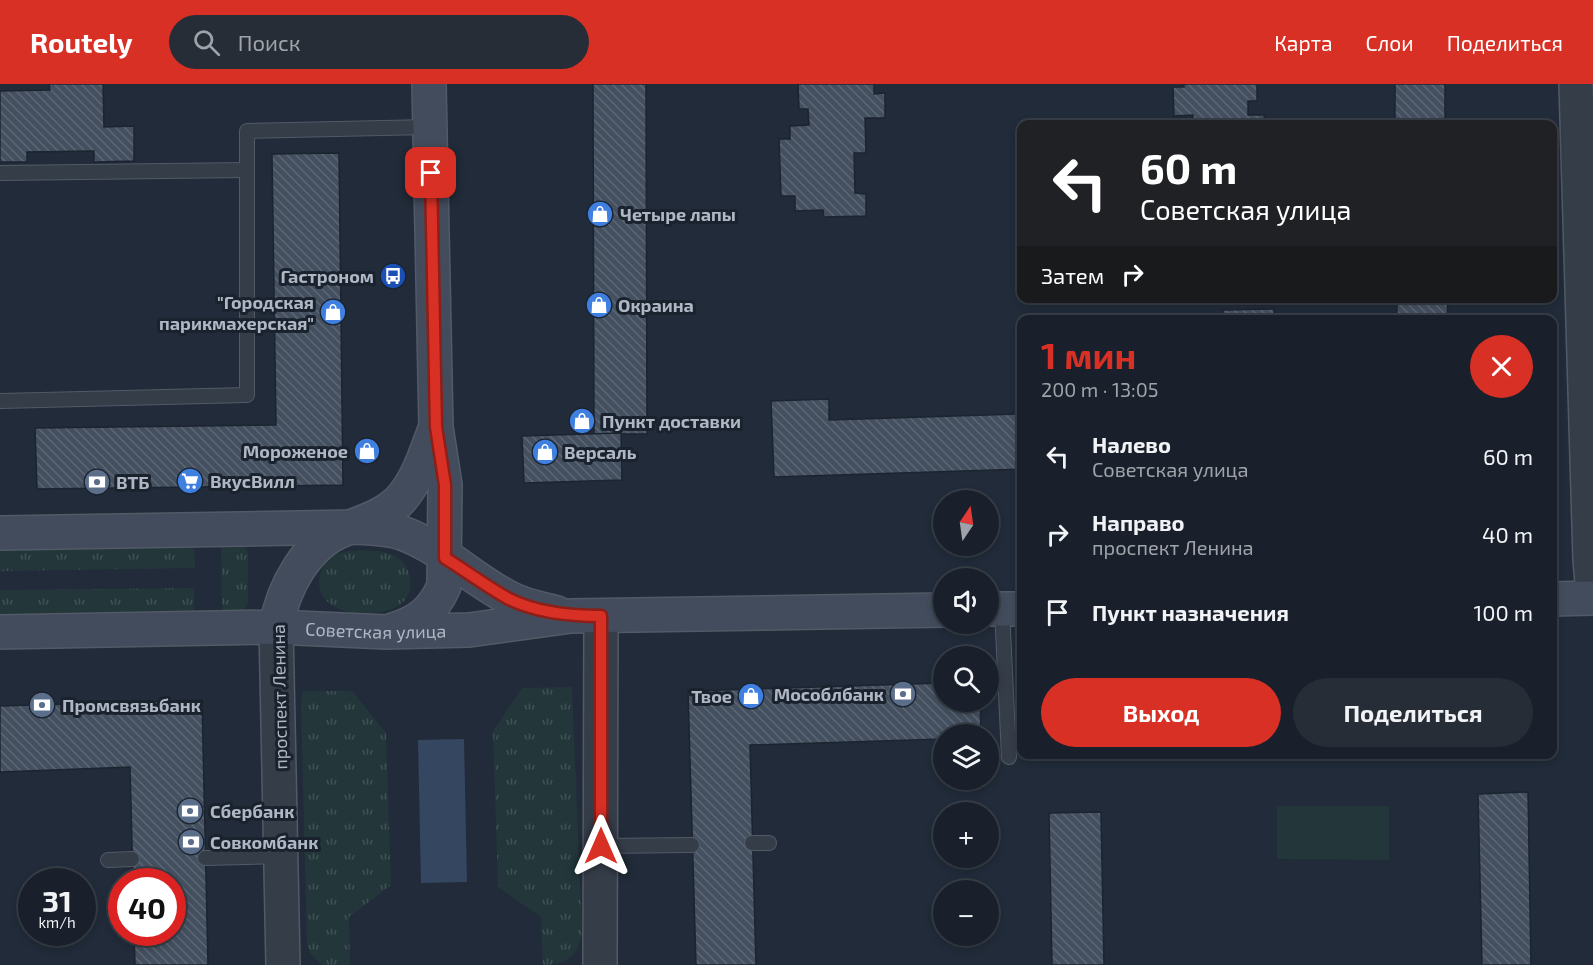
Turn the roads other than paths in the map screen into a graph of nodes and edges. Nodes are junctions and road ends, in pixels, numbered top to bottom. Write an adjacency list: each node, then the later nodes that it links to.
1 (429, 84): 3 (main road, проспект Ленина)
2 (1576, 84): 12 (street)
3 (430, 127): 4 (lane); 7 (main road, проспект Ленина)
4 (247, 170): 5 (lane); 6 (lane)
5 (0, 173)
6 (0, 401)
7 (436, 427): 8 (main road, проспект Ленина); 10 (main road, проспект Ленина)
8 (356, 526): 9 (main road); 10 (main road); 11 (main road, проспект Ленина)
9 (0, 534)
10 (445, 558): 17 (main road, Советская улица); 21 (main road, проспект Ленина)
11 (306, 559): 18 (main road, проспект Ленина); 19 (main road)
12 (1593, 593)
13 (1593, 598): 14 (main road)
14 (1557, 599)
15 (1004, 609): 22 (lane)
16 (933, 610): 17 (main road, Советская улица)
17 (586, 616): 21 (main road, Советская улица); 26 (street)
18 (276, 627): 19 (main road, Советская улица); 20 (main road, Советская улица); 27 (street, проспект Ленина)
19 (326, 628): 21 (main road, Советская улица)
20 (0, 632)
21 (386, 632)
22 (1009, 757)
23 (752, 843): 24 (lane)
24 (769, 843)
25 (692, 845): 26 (lane)
26 (601, 846): 32 (street)
27 (281, 856): 28 (lane); 31 (street, проспект Ленина)
28 (206, 858)
29 (132, 859): 30 (lane)
30 (108, 860)
31 (283, 965)
32 (600, 965)

